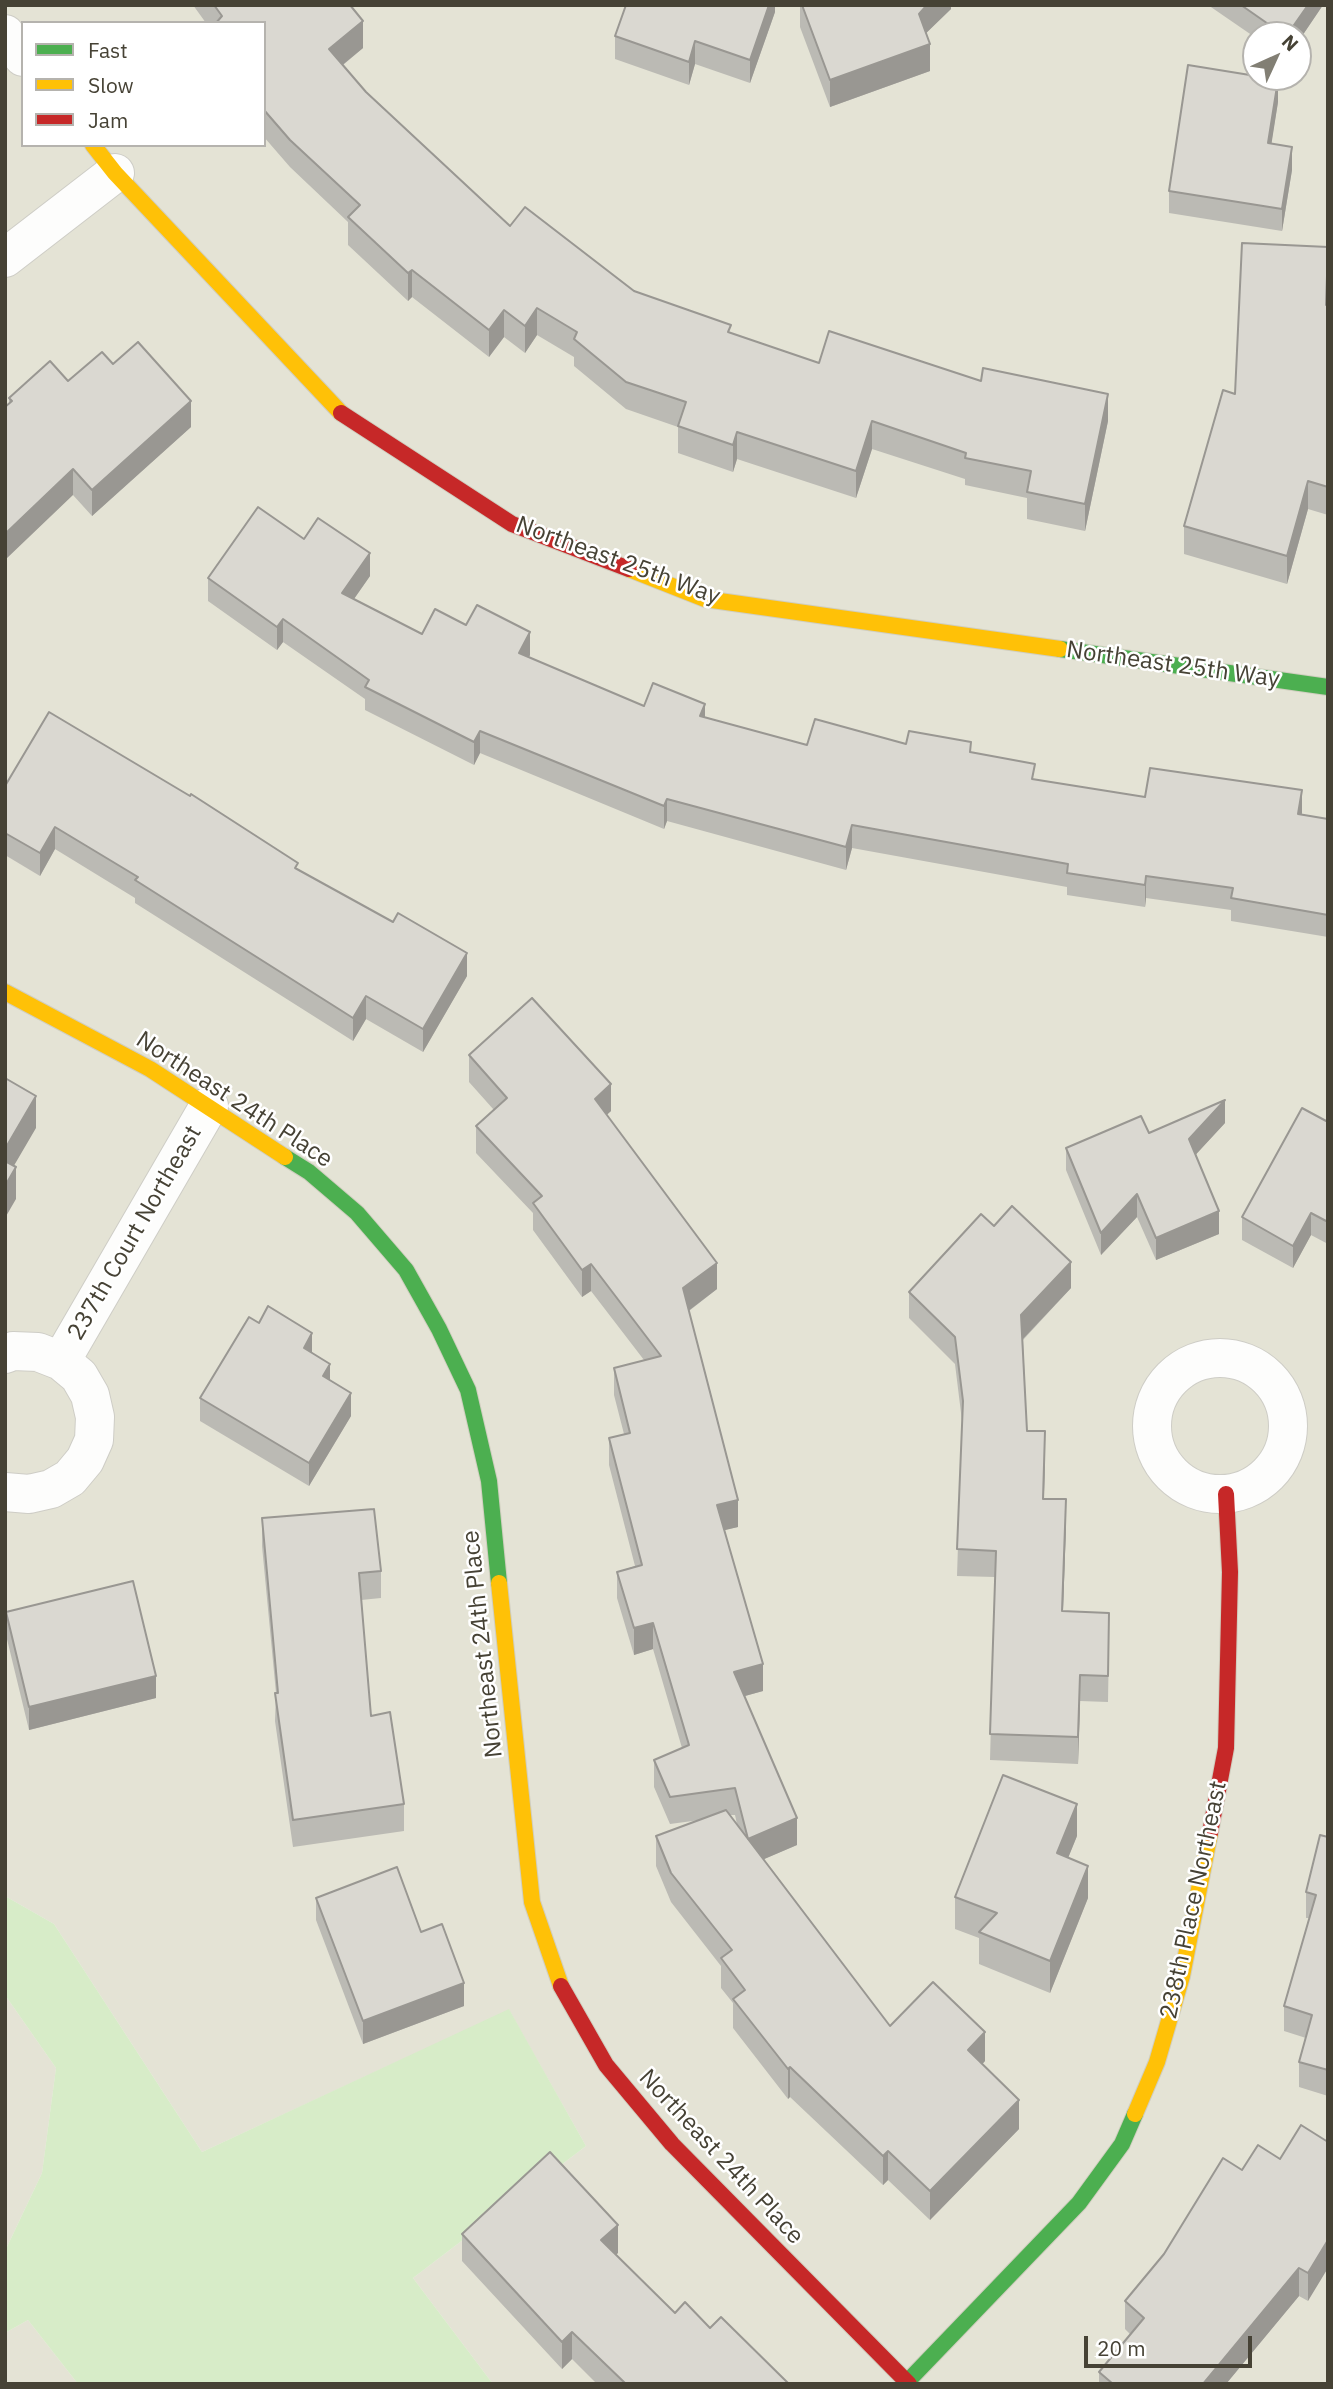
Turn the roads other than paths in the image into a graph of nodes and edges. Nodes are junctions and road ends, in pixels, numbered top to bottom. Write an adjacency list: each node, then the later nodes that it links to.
1 (5, 34): 2 (street)
2 (21, 54)
3 (104, 159): 4 (street); 5 (street, Northeast 25th Way)
4 (5, 258)
5 (1328, 687)
6 (5, 992): 7 (street, Northeast 24th Place)
7 (209, 1106): 9 (street, 237th Court Northeast); 12 (street, Northeast 24th Place)
8 (5, 1353): 9 (street, 237th Court Northeast)
9 (61, 1361): 10 (street, 237th Court Northeast)
10 (5, 1492)
11 (1226, 1494): 12 (street, 238th Place Northeast)
12 (908, 2383)

